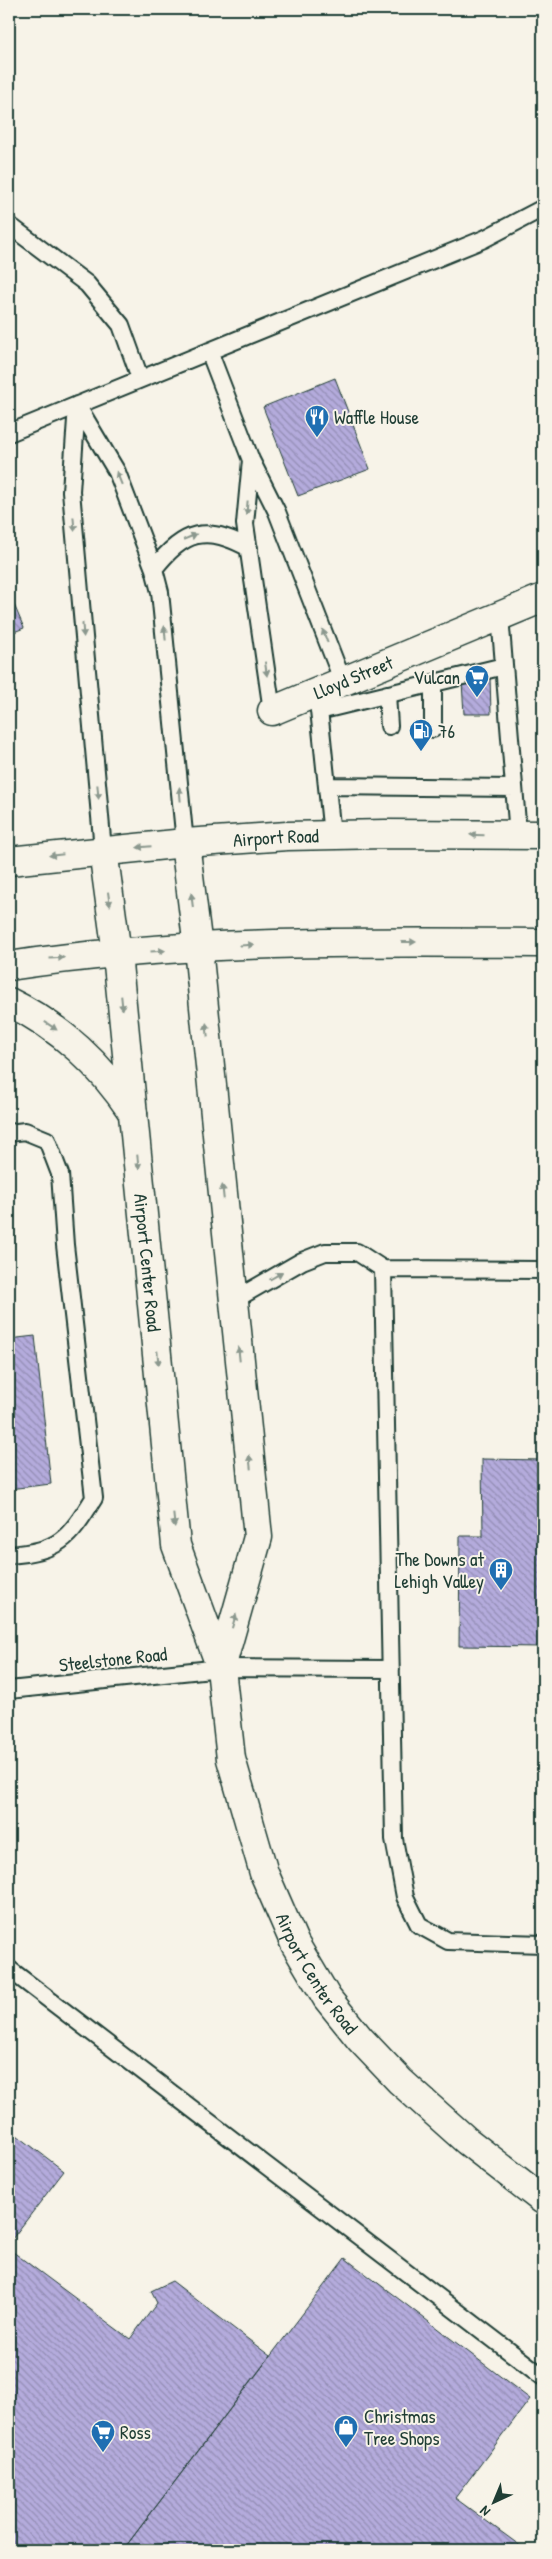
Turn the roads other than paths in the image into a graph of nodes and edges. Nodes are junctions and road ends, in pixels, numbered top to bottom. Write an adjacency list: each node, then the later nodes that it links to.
1 (543, 208): 3 (lane)
2 (9, 225): 4 (lane)
3 (210, 351): 4 (lane); 7 (lane)
4 (140, 378): 5 (lane)
5 (77, 406): 6 (lane); 9 (lane, one-way to 5); 25 (lane, one-way to 25)
6 (9, 433)
7 (251, 460): 8 (lane, one-way to 8); 13 (lane, one-way to 7)
8 (249, 548): 9 (lane, one-way to 8); 17 (lane, one-way to 17)
9 (154, 569): 24 (lane, one-way to 9)
10 (543, 598): 11 (street, Lloyd Street)
11 (500, 616): 12 (lane); 13 (street, Lloyd Street)
12 (504, 666): 14 (lane); 21 (lane)
13 (342, 682): 16 (street, Lloyd Street)
14 (433, 683): 15 (lane); 19 (lane)
15 (387, 694): 16 (lane); 18 (lane)
16 (318, 701): 17 (street, Lloyd Street); 20 (lane)
17 (272, 711)
18 (389, 726)
19 (434, 729)
20 (327, 786): 21 (lane); 22 (lane)
21 (514, 788): 23 (lane)
22 (332, 835): 23 (street, Airport Road, one-way to 22); 24 (street, Airport Road)
23 (531, 835)
24 (185, 843): 25 (street, Airport Road, one-way to 25); 28 (street, Airport Center Road, one-way to 24)
25 (103, 850): 26 (street, Airport Road, one-way to 26); 29 (street, Airport Center Road, one-way to 29)
26 (9, 860)
27 (543, 943): 28 (street, one-way to 27)
28 (198, 948): 29 (street, one-way to 28); 36 (street, Airport Center Road, one-way to 28)
29 (117, 954): 30 (street, one-way to 29); 32 (street, Airport Center Road, one-way to 32)
30 (9, 966)
31 (9, 1002): 32 (street, one-way to 32)
32 (133, 1113): 38 (street, Airport Center Road, one-way to 38)
33 (9, 1133): 37 (lane)
34 (383, 1270): 35 (lane); 36 (lane, one-way to 34); 39 (lane)
35 (543, 1270)
36 (234, 1300): 38 (street, Airport Center Road, one-way to 36)
37 (9, 1555)
38 (221, 1668): 39 (lane, Steelstone Road); 40 (lane, Steelstone Road); 43 (street, Airport Center Road)
39 (391, 1669): 41 (lane)
40 (9, 1690)
41 (543, 1944)
42 (9, 1969): 44 (lane)
43 (543, 2200)
44 (543, 2378)

